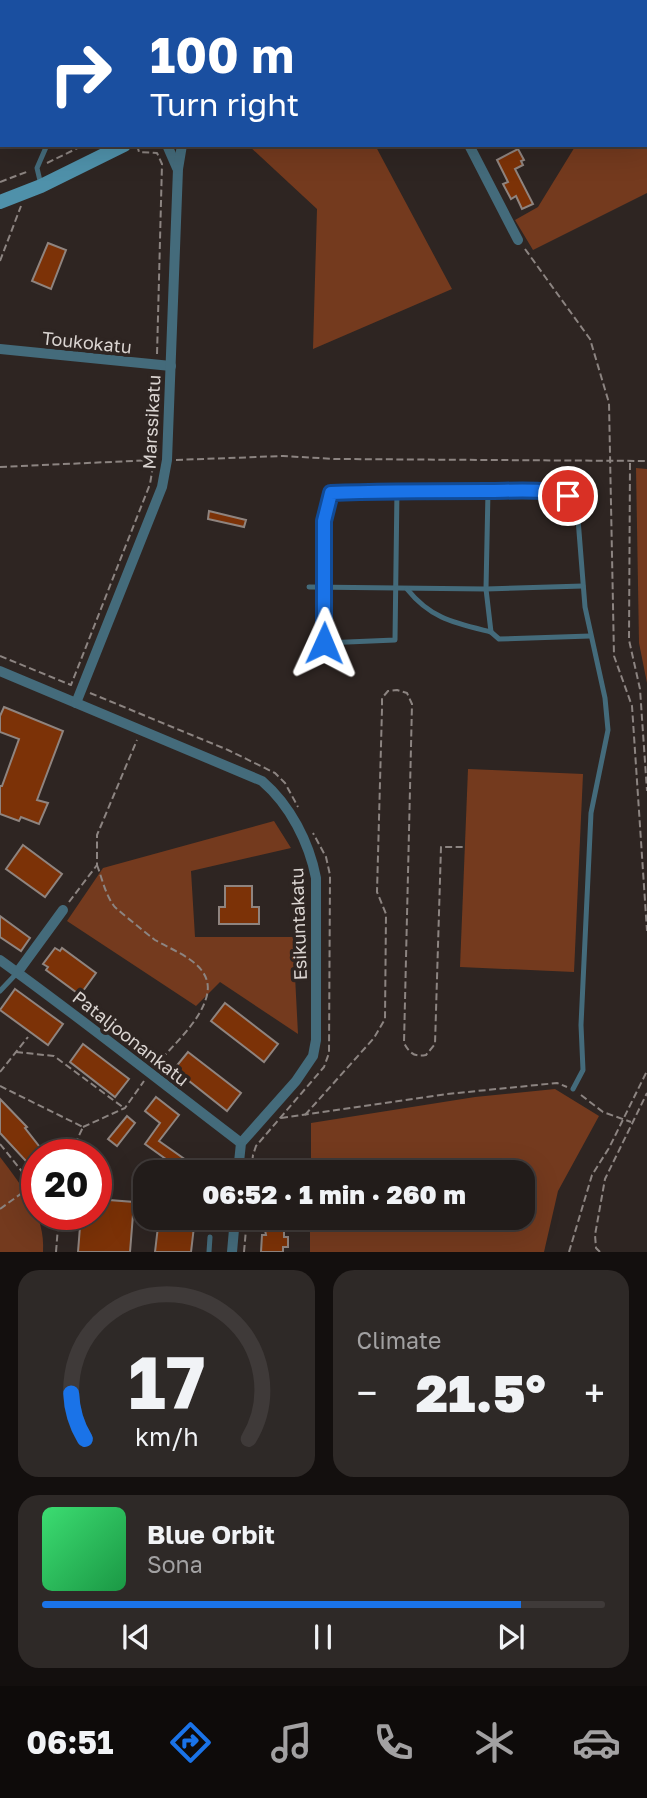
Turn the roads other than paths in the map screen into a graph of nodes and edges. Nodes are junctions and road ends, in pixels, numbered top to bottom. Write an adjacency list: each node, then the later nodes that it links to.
1 (46, 147): 7 (lane)
2 (119, 147): 7 (street)
3 (168, 147): 6 (street)
4 (182, 147): 6 (street, Marssikatu)
5 (470, 147): 9 (street)
6 (178, 169): 11 (street, Marssikatu)
7 (41, 186): 8 (street)
8 (0, 202)
9 (518, 240)
10 (0, 349): 11 (street, Toukokatu)
11 (171, 366): 23 (street, Marssikatu)
12 (397, 490): 13 (lane); 16 (lane); 17 (lane)
13 (488, 491): 14 (lane); 19 (lane)
14 (583, 586): 19 (lane); 21 (lane)
15 (309, 587): 16 (lane)
16 (325, 587): 17 (lane); 17 (lane)
17 (394, 589): 18 (lane)
18 (407, 589): 19 (lane); 20 (lane)
19 (486, 589): 20 (lane)
20 (491, 632): 21 (lane)
21 (590, 636): 28 (lane)
22 (0, 671): 23 (street, Esikuntakatu)
23 (76, 703): 29 (street, Esikuntakatu)
24 (63, 910): 26 (street)
25 (0, 960): 26 (street, Pataljoonankatu)
26 (18, 973): 27 (lane); 29 (street, Pataljoonankatu)
27 (0, 991)
28 (573, 1089)
29 (241, 1143): 30 (street)
30 (239, 1160)
31 (233, 1230): 34 (street)
32 (210, 1237): 33 (lane)
33 (209, 1252)
34 (232, 1252)

